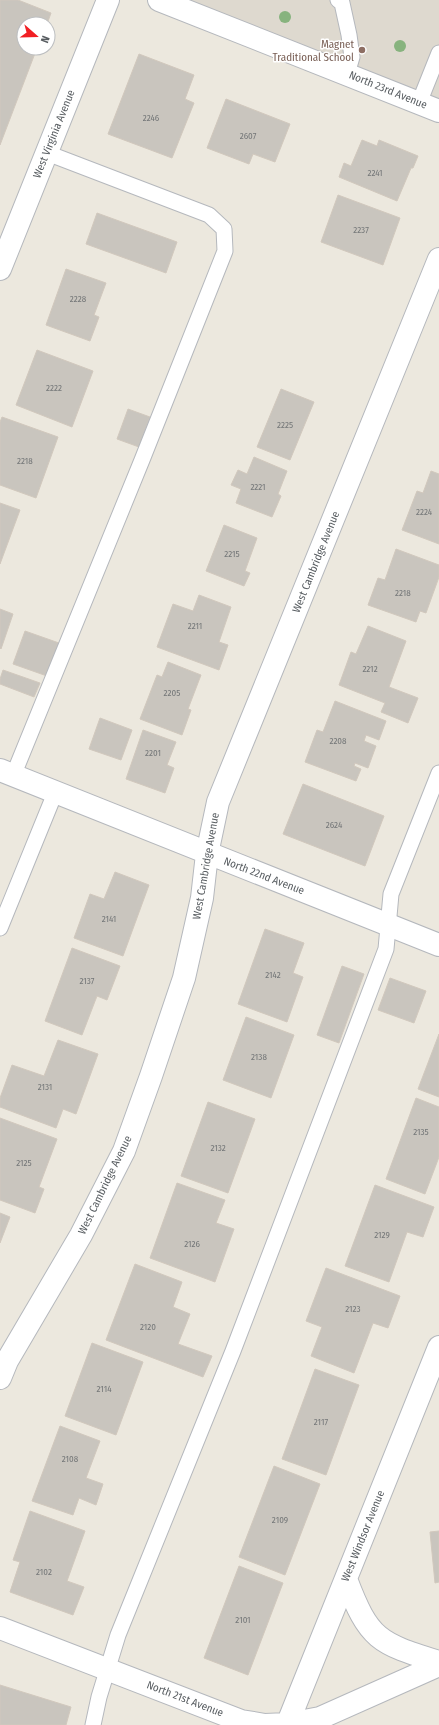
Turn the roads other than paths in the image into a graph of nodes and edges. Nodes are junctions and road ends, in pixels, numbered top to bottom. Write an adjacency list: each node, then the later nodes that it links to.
1 (108, 0): 7 (street, West Virginia Avenue)
2 (158, 0): 5 (street, North 23rd Avenue)
3 (338, 0): 5 (lane)
4 (439, 53): 6 (lane)
5 (347, 74): 6 (street, North 23rd Avenue)
6 (429, 107)
7 (47, 153): 9 (street, West Virginia Avenue); 10 (lane)
8 (439, 259): 13 (street, West Cambridge Avenue)
9 (0, 269)
10 (6, 773): 12 (street, North 22nd Avenue)
11 (439, 773): 14 (lane)
12 (55, 793): 13 (street, North 22nd Avenue); 15 (lane)
13 (207, 854): 14 (street, North 22nd Avenue); 18 (street, West Cambridge Avenue)
14 (388, 924): 16 (street, North 22nd Avenue); 23 (lane)
15 (0, 928)
16 (439, 945)
17 (439, 1347): 19 (street, West Windsor Avenue)
18 (0, 1378)
19 (346, 1579): 21 (street); 24 (street, West Windsor Avenue)
20 (0, 1628): 23 (street, North 21st Avenue)
21 (439, 1662)
22 (439, 1666): 24 (street, North 21st Avenue)
23 (108, 1669): 24 (street, North 21st Avenue); 25 (lane)
24 (288, 1724)
25 (93, 1725)

